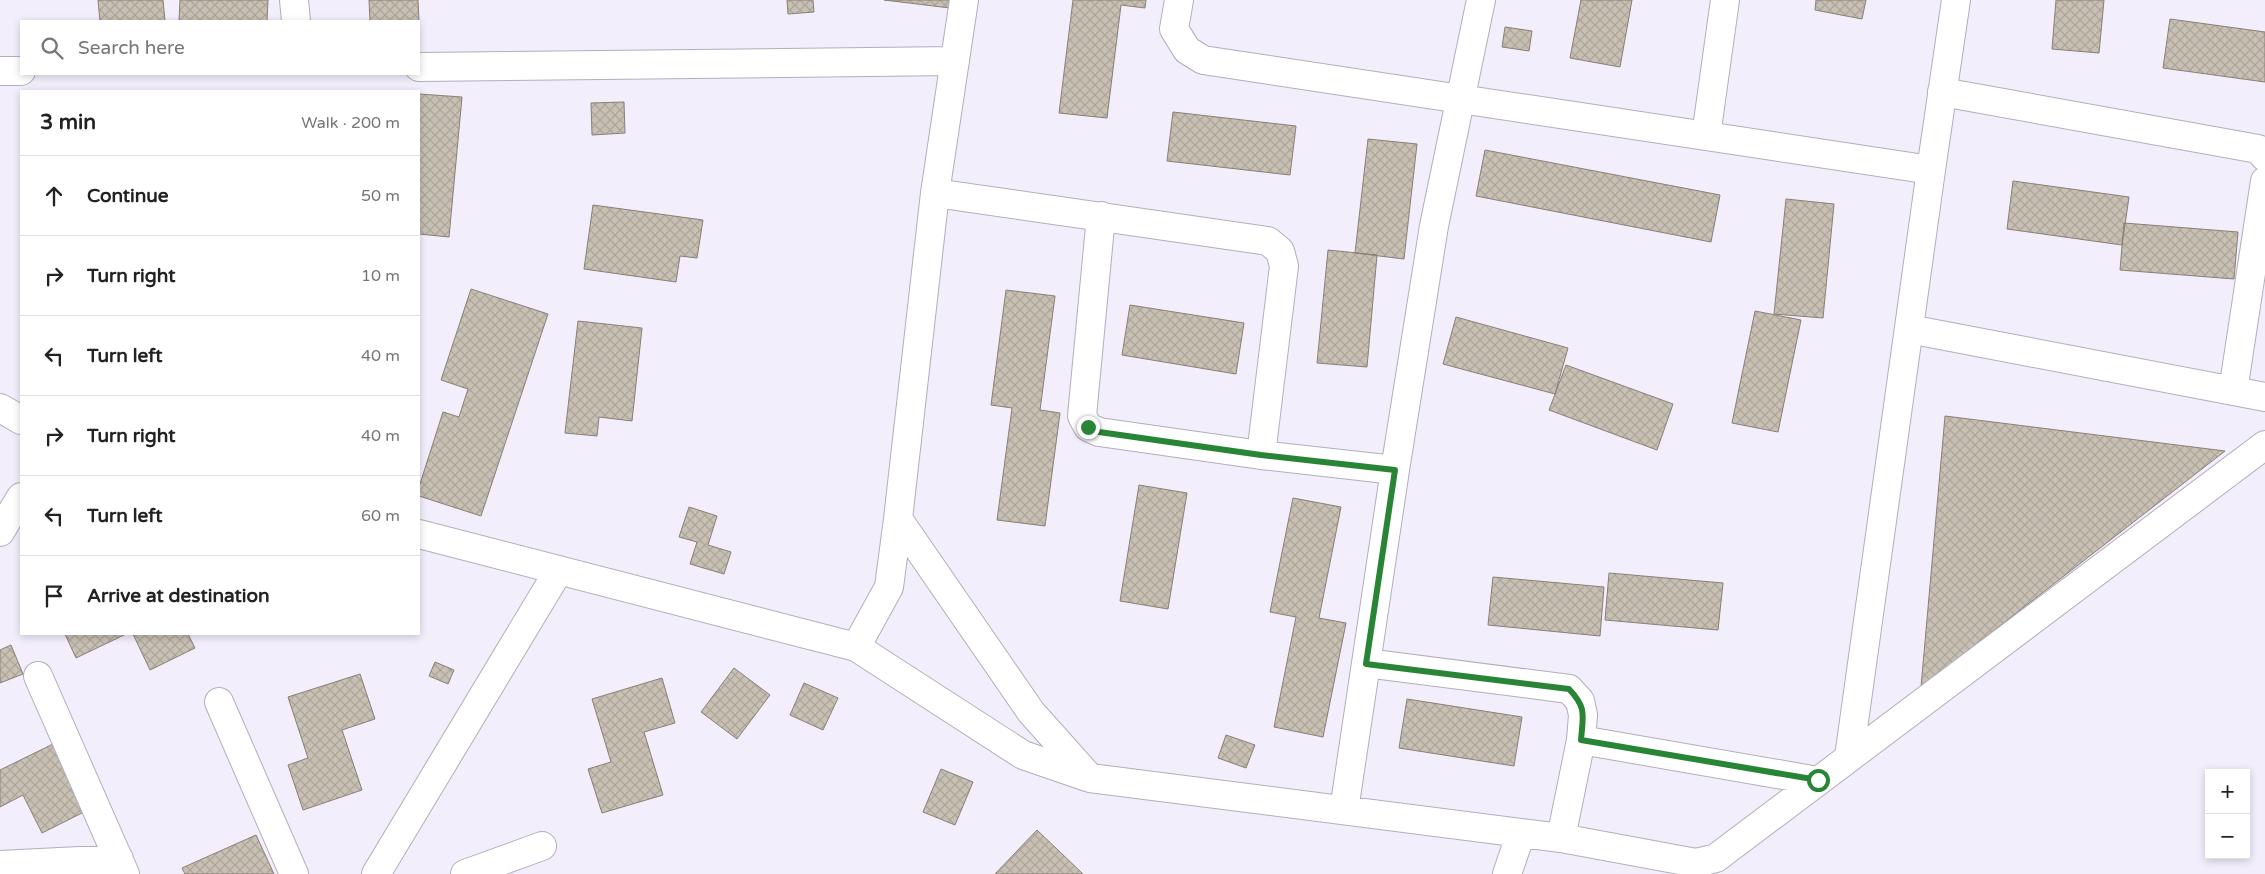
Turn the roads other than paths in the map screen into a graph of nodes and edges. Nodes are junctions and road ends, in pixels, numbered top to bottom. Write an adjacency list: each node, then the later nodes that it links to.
1 (294, 0): 7 (street)
2 (964, 0): 8 (street)
3 (1179, 0): 13 (street)
4 (1480, 0): 13 (street)
5 (1725, 0): 14 (street)
6 (1956, 0): 12 (street)
7 (296, 20)
8 (955, 61): 9 (street); 18 (street)
9 (420, 67)
10 (0, 71): 11 (street)
11 (20, 71)
12 (1942, 92): 15 (street); 16 (street)
13 (1459, 98): 14 (street); 27 (street)
14 (1706, 136): 16 (street)
15 (2265, 157)
16 (1931, 170): 20 (street)
17 (2265, 181): 21 (street)
18 (936, 194): 19 (street); 29 (street)
19 (1101, 216): 26 (street); 26 (street)
20 (1909, 329): 21 (street); 38 (street)
21 (2234, 391): 22 (street)
22 (2265, 396)
23 (0, 408): 24 (street)
24 (20, 419)
25 (2265, 445): 38 (street)
26 (1261, 455): 27 (street)
27 (1395, 470): 34 (street)
28 (20, 499): 30 (street)
29 (898, 519): 33 (street); 39 (street)
30 (0, 532)
31 (420, 534): 32 (street)
32 (559, 570): 33 (street); 48 (street)
33 (856, 647): 39 (street)
34 (1366, 664): 37 (street); 41 (street)
35 (38, 676): 46 (street)
36 (219, 702): 47 (street)
37 (1581, 740): 40 (street); 43 (street)
38 (1849, 757): 40 (street)
39 (1090, 778): 41 (street)
40 (1818, 780): 43 (street)
41 (1344, 810): 42 (street)
42 (1521, 833): 43 (street); 50 (street)
43 (1560, 838)
44 (542, 846): 49 (street)
45 (0, 865): 46 (street)
46 (122, 867)
47 (294, 874)
48 (376, 874)
49 (465, 874)
50 (1507, 874)

